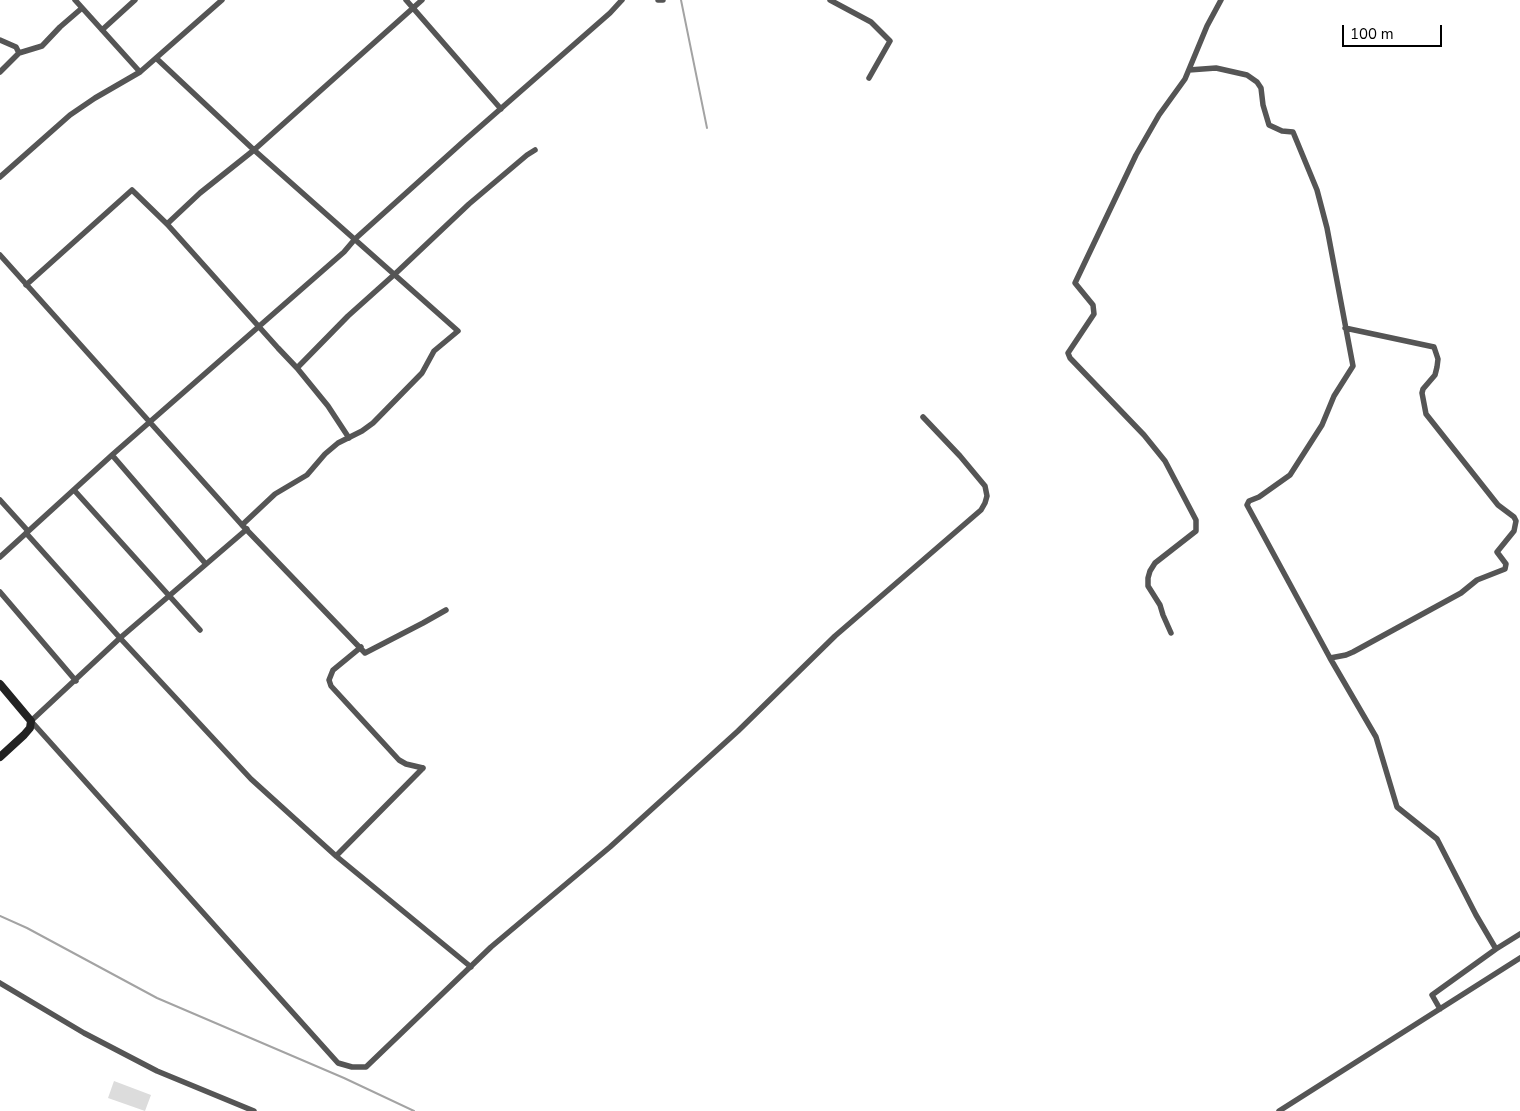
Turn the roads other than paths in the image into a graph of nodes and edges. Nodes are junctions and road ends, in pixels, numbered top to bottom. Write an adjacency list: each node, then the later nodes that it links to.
1 (75, 0): 11 (street)
2 (134, 0): 13 (street)
3 (222, 0): 16 (street)
4 (406, 0): 12 (street)
5 (422, 0): 12 (street)
6 (622, 0): 21 (street)
7 (658, 0): 8 (street)
8 (662, 0)
9 (830, 0): 20 (street)
10 (1221, 0): 17 (street)
11 (82, 8): 13 (street); 15 (street)
12 (413, 8): 21 (street); 22 (street)
13 (102, 30): 19 (street)
14 (0, 40): 15 (street)
15 (19, 53): 18 (street)
16 (156, 58): 19 (street); 22 (street)
17 (1189, 70): 31 (street); 47 (street)
18 (0, 72)
19 (140, 72): 24 (street)
20 (869, 78)
21 (501, 109): 26 (street)
22 (254, 150): 25 (street); 26 (street)
23 (535, 150): 28 (street)
24 (0, 178)
25 (167, 224): 29 (street); 30 (street)
26 (355, 239): 28 (street); 30 (street)
27 (0, 255): 29 (street)
28 (395, 275): 32 (street); 35 (street)
29 (26, 285): 34 (street)
30 (258, 326): 32 (street); 34 (street)
31 (1345, 328): 50 (street); 50 (street)
32 (297, 368): 35 (street)
33 (923, 417): 59 (street)
34 (150, 422): 36 (street); 39 (street)
35 (349, 438): 39 (street)
36 (112, 456): 37 (street); 42 (street)
37 (74, 490): 40 (street); 44 (street)
38 (0, 500): 40 (street)
39 (245, 527): 42 (street); 49 (street)
40 (27, 532): 41 (street); 48 (street)
41 (0, 557)
42 (205, 563): 44 (street)
43 (0, 592): 51 (street)
44 (168, 596): 46 (street); 48 (street)
45 (446, 610): 49 (street)
46 (200, 630)
47 (1171, 633)
48 (120, 638): 51 (street); 55 (street)
49 (360, 648): 55 (street)
50 (1330, 658): 57 (street)
51 (76, 681): 53 (street)
52 (0, 684): 53 (street)
53 (31, 722): 54 (street); 59 (street)
54 (0, 757)
55 (336, 856): 59 (street)
56 (1520, 934): 57 (street)
57 (1496, 949): 61 (street)
58 (1520, 958): 61 (street)
59 (471, 967)
60 (0, 983): 62 (street)
61 (1440, 1009): 63 (street)
62 (254, 1111)
63 (1279, 1111)

